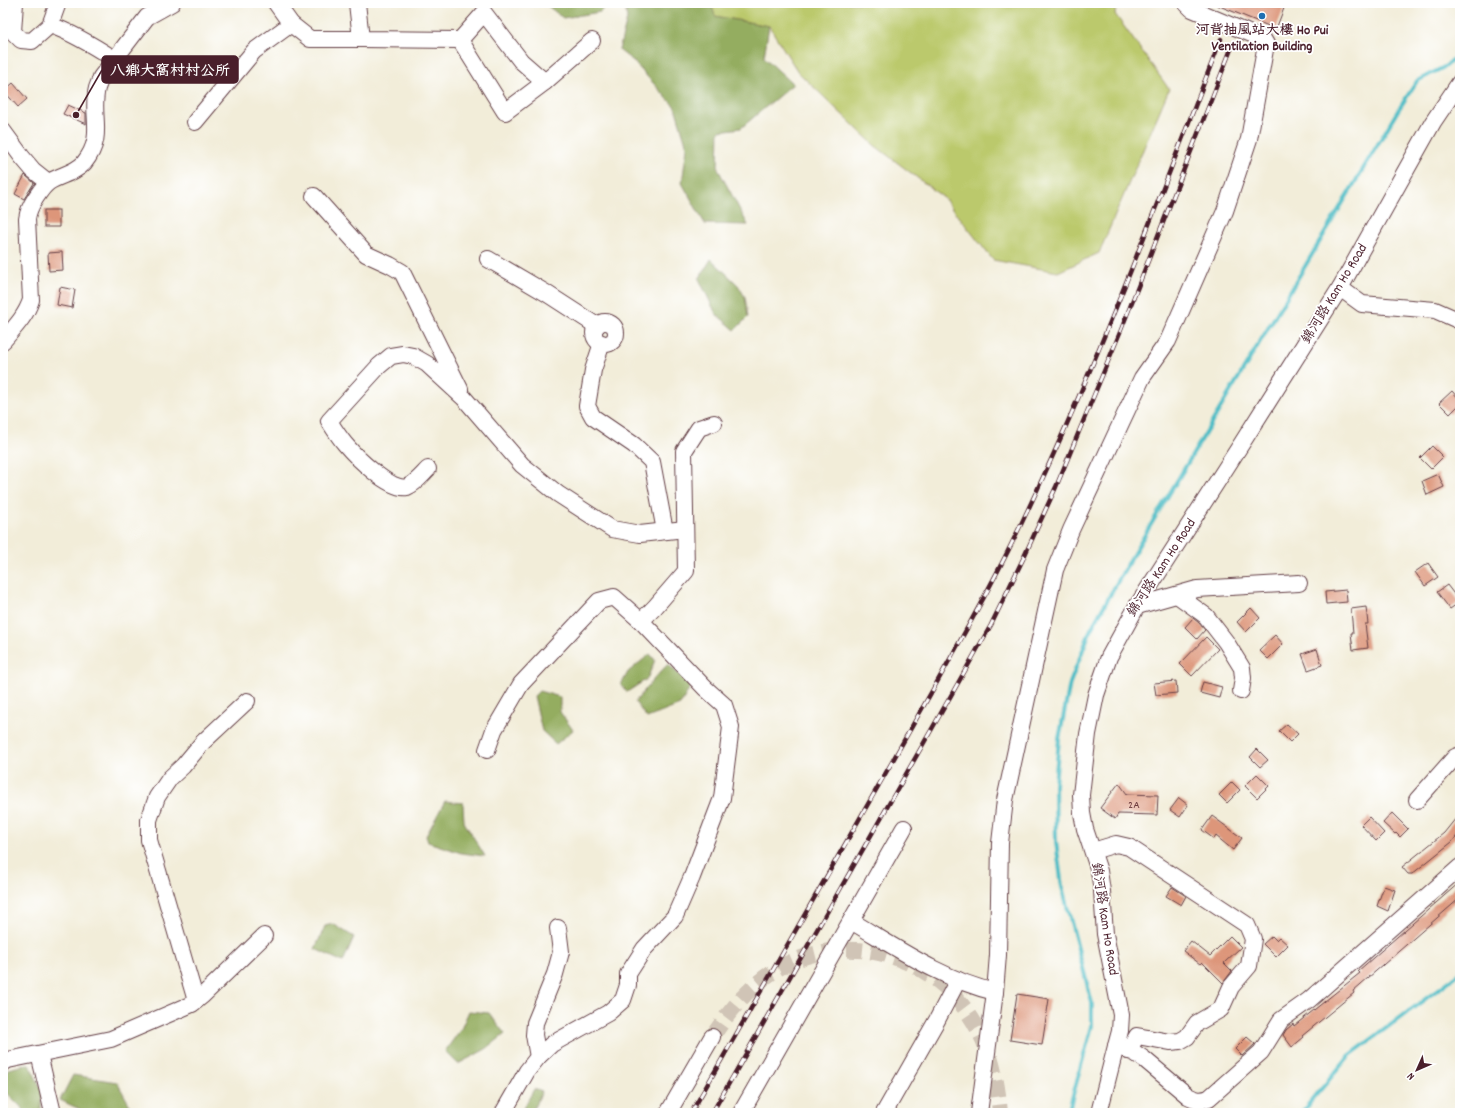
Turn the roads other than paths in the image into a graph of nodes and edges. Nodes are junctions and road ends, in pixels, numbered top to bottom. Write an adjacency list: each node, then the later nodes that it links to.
1 (15, 3): 8 (street)
2 (58, 3): 8 (street)
3 (172, 3): 12 (street)
4 (276, 3): 7 (street)
5 (357, 3): 9 (street)
6 (1186, 3): 44 (street)
7 (292, 24): 9 (street); 15 (street)
8 (50, 25): 12 (street)
9 (361, 40): 10 (street)
10 (460, 40): 13 (street); 13 (street)
11 (592, 41): 13 (street)
12 (114, 59): 17 (street)
13 (545, 82)
14 (1460, 82): 20 (street, 錦河路 Kam Ho Road)
15 (195, 122)
16 (3, 131): 17 (street)
17 (48, 182): 22 (street)
18 (314, 196): 23 (street)
19 (488, 259): 27 (street)
20 (1340, 288): 21 (street); 30 (street, 錦河路 Kam Ho Road)
21 (1460, 321)
22 (3, 341)
23 (464, 398): 25 (street); 27 (street)
24 (714, 423): 26 (street)
25 (428, 469)
26 (685, 529): 27 (street); 31 (street)
27 (665, 532)
28 (1299, 583): 29 (street)
29 (1177, 595): 30 (street); 32 (street)
30 (1137, 606): 38 (street, 錦河路 Kam Ho Road)
31 (641, 620): 34 (street); 49 (street)
32 (1241, 691)
33 (246, 701): 45 (street)
34 (487, 750)
35 (1460, 755): 36 (street)
36 (1417, 800)
37 (904, 828): 40 (street)
38 (1093, 851): 47 (street, 錦河路 Kam Ho Road); 47 (street)
39 (1460, 867): 47 (street)
40 (851, 921): 43 (street); 54 (street)
41 (558, 928): 49 (street)
42 (264, 936): 45 (street)
43 (958, 980): 44 (street); 55 (street)
44 (995, 992): 56 (street)
45 (196, 1001): 48 (street)
46 (712, 1037): 53 (street)
47 (1122, 1048): 57 (street, 錦河路 Kam Ho Road)
48 (39, 1054): 50 (street); 51 (street)
49 (538, 1056): 52 (street)
50 (3, 1063)
51 (53, 1113)
52 (503, 1113)
53 (668, 1113)
54 (740, 1113)
55 (884, 1113)
56 (979, 1113)
57 (1099, 1113)

